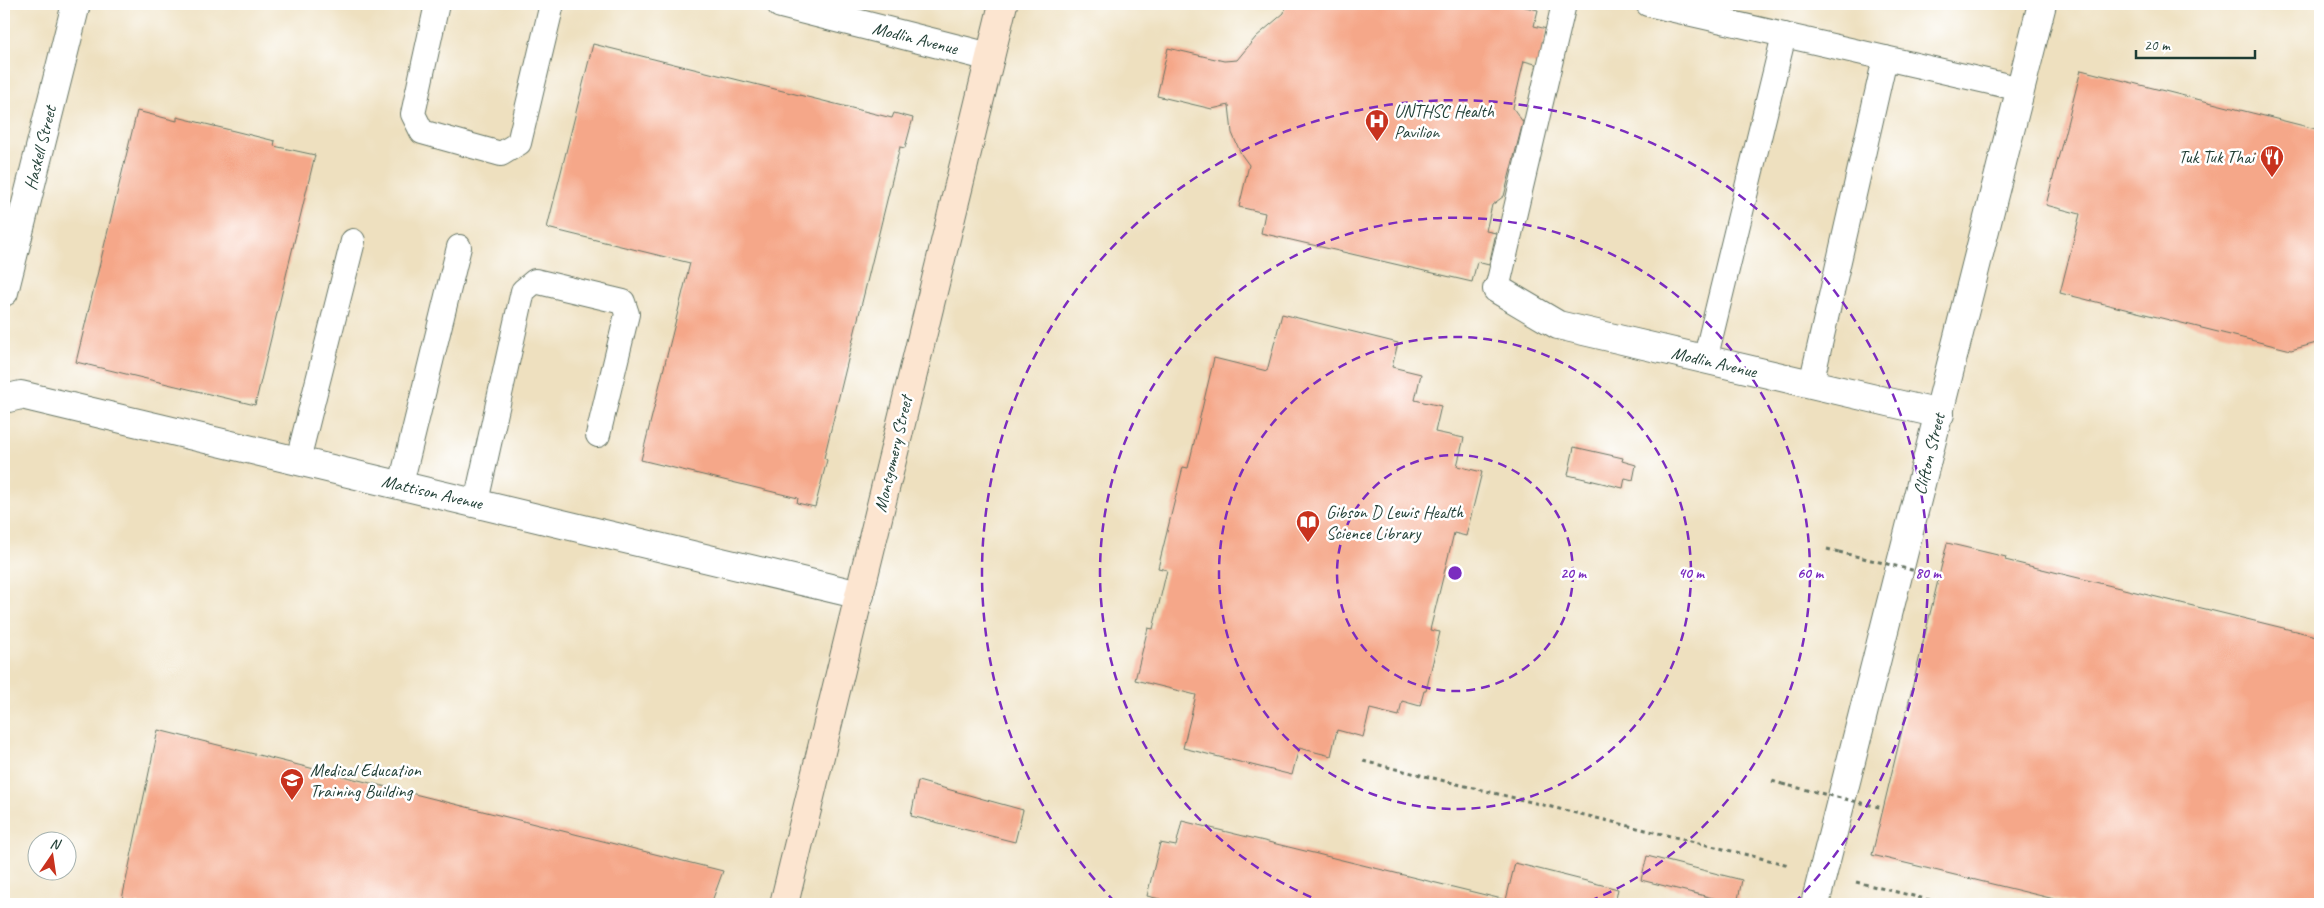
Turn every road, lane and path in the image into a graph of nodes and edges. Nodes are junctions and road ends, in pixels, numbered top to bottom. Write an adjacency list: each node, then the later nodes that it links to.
1 (76, 4): 16 (street, Haskell Street)
2 (437, 4): 3 (lane)
3 (552, 4)
4 (781, 4): 10 (street, Modlin Avenue)
5 (1003, 4): 10 (street, Montgomery Street)
6 (1564, 4): 15 (lane)
7 (1648, 4): 9 (lane)
8 (2042, 4): 12 (street, Clifton Street)
9 (1784, 35): 11 (lane); 17 (lane)
10 (990, 57): 27 (street, Montgomery Street)
11 (1885, 58): 12 (lane); 18 (lane)
12 (2022, 89): 20 (street, Clifton Street)
13 (353, 240): 22 (lane)
14 (458, 247): 23 (lane)
15 (1496, 289): 17 (street, Modlin Avenue)
16 (4, 292)
17 (1705, 360): 18 (street, Modlin Avenue)
18 (1811, 384): 20 (street, Modlin Avenue)
19 (4, 400): 22 (street, Mattison Avenue)
20 (1940, 414): 31 (street, Clifton Street)
21 (598, 435): 24 (lane)
22 (298, 460): 23 (street, Mattison Avenue)
23 (401, 484): 24 (street, Mattison Avenue)
24 (476, 502): 27 (street, Mattison Avenue)
25 (1826, 549): 26 (path, bridge)
26 (1940, 576)
27 (860, 595): 32 (street, Montgomery Street)
28 (1363, 761): 31 (path)
29 (1772, 781): 30 (path, bridge)
30 (1883, 808)
31 (1823, 873): 33 (street, Clifton Street); 34 (path)
32 (784, 904)
33 (1815, 904)
34 (1946, 904)

